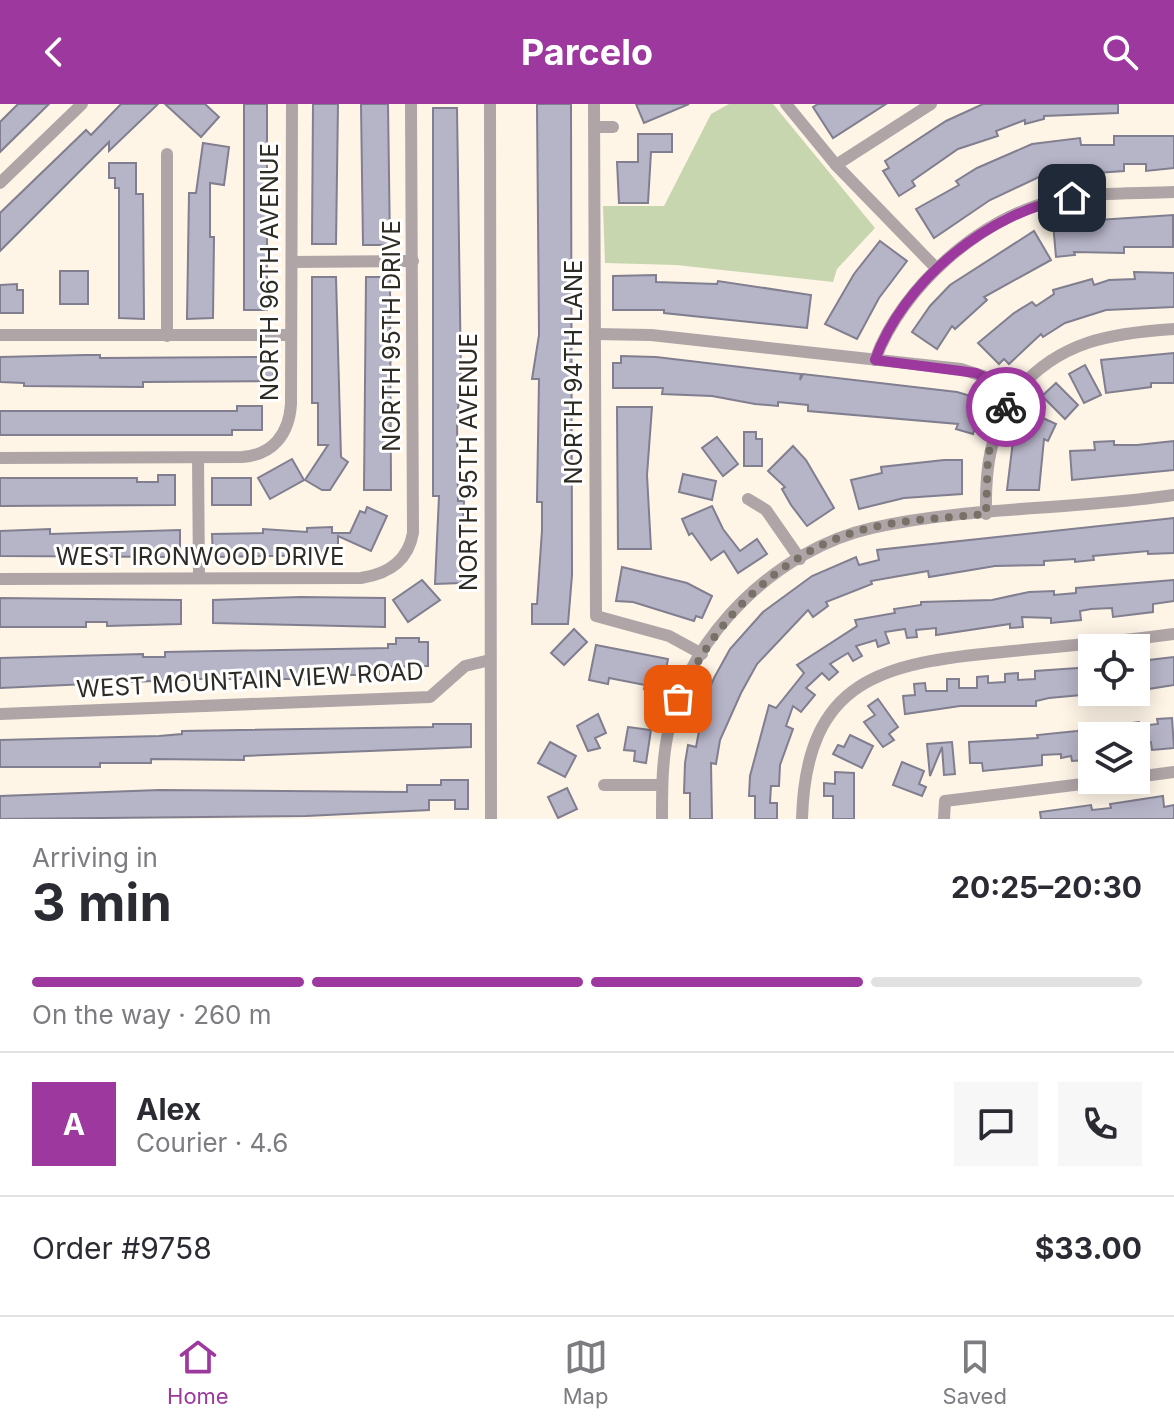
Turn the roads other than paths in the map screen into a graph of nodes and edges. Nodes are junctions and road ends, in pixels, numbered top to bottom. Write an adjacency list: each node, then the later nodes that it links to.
1 (82, 104): 12 (street)
2 (292, 104): 15 (street, NORTH 96TH AVENUE)
3 (411, 104): 14 (street, NORTH 95TH DRIVE)
4 (490, 104): 35 (street, NORTH 95TH AVENUE)
5 (594, 104): 8 (street, NORTH 94TH LANE)
6 (786, 104): 11 (street)
7 (931, 104): 11 (street)
8 (594, 127): 9 (street); 18 (street, NORTH 94TH LANE)
9 (613, 127)
10 (167, 154): 21 (street)
11 (836, 165): 16 (street)
12 (0, 183)
13 (1174, 192): 16 (street)
14 (413, 261): 15 (street); 30 (street, NORTH 95TH DRIVE)
15 (292, 262): 20 (street, NORTH 96TH AVENUE)
16 (936, 268): 22 (street)
17 (1174, 329): 23 (street)
18 (595, 334): 22 (street); 34 (street, NORTH 94TH LANE)
19 (0, 335): 21 (street)
20 (291, 335): 21 (street); 25 (street, NORTH 96TH AVENUE)
21 (167, 336)
22 (875, 360): 23 (street)
23 (1016, 392): 28 (street)
24 (0, 458): 25 (street)
25 (198, 458): 31 (street)
26 (1174, 495): 28 (street)
27 (748, 499): 29 (street)
28 (986, 514): 29 (street)
29 (800, 559): 34 (street)
30 (397, 564): 31 (street, WEST IRONWOOD DRIVE)
31 (199, 578): 32 (street, WEST IRONWOOD DRIVE)
32 (0, 579)
33 (1174, 634): 44 (street)
34 (702, 654): 41 (street)
35 (490, 660): 36 (street, WEST MOUNTAIN VIEW ROAD); 42 (street, NORTH 95TH AVENUE)
36 (0, 714)
37 (1174, 772): 38 (street)
38 (1150, 775)
39 (1078, 784): 45 (street)
40 (604, 785): 41 (street)
41 (662, 785): 43 (street)
42 (491, 819)
43 (662, 819)
44 (802, 819)
45 (944, 819)

